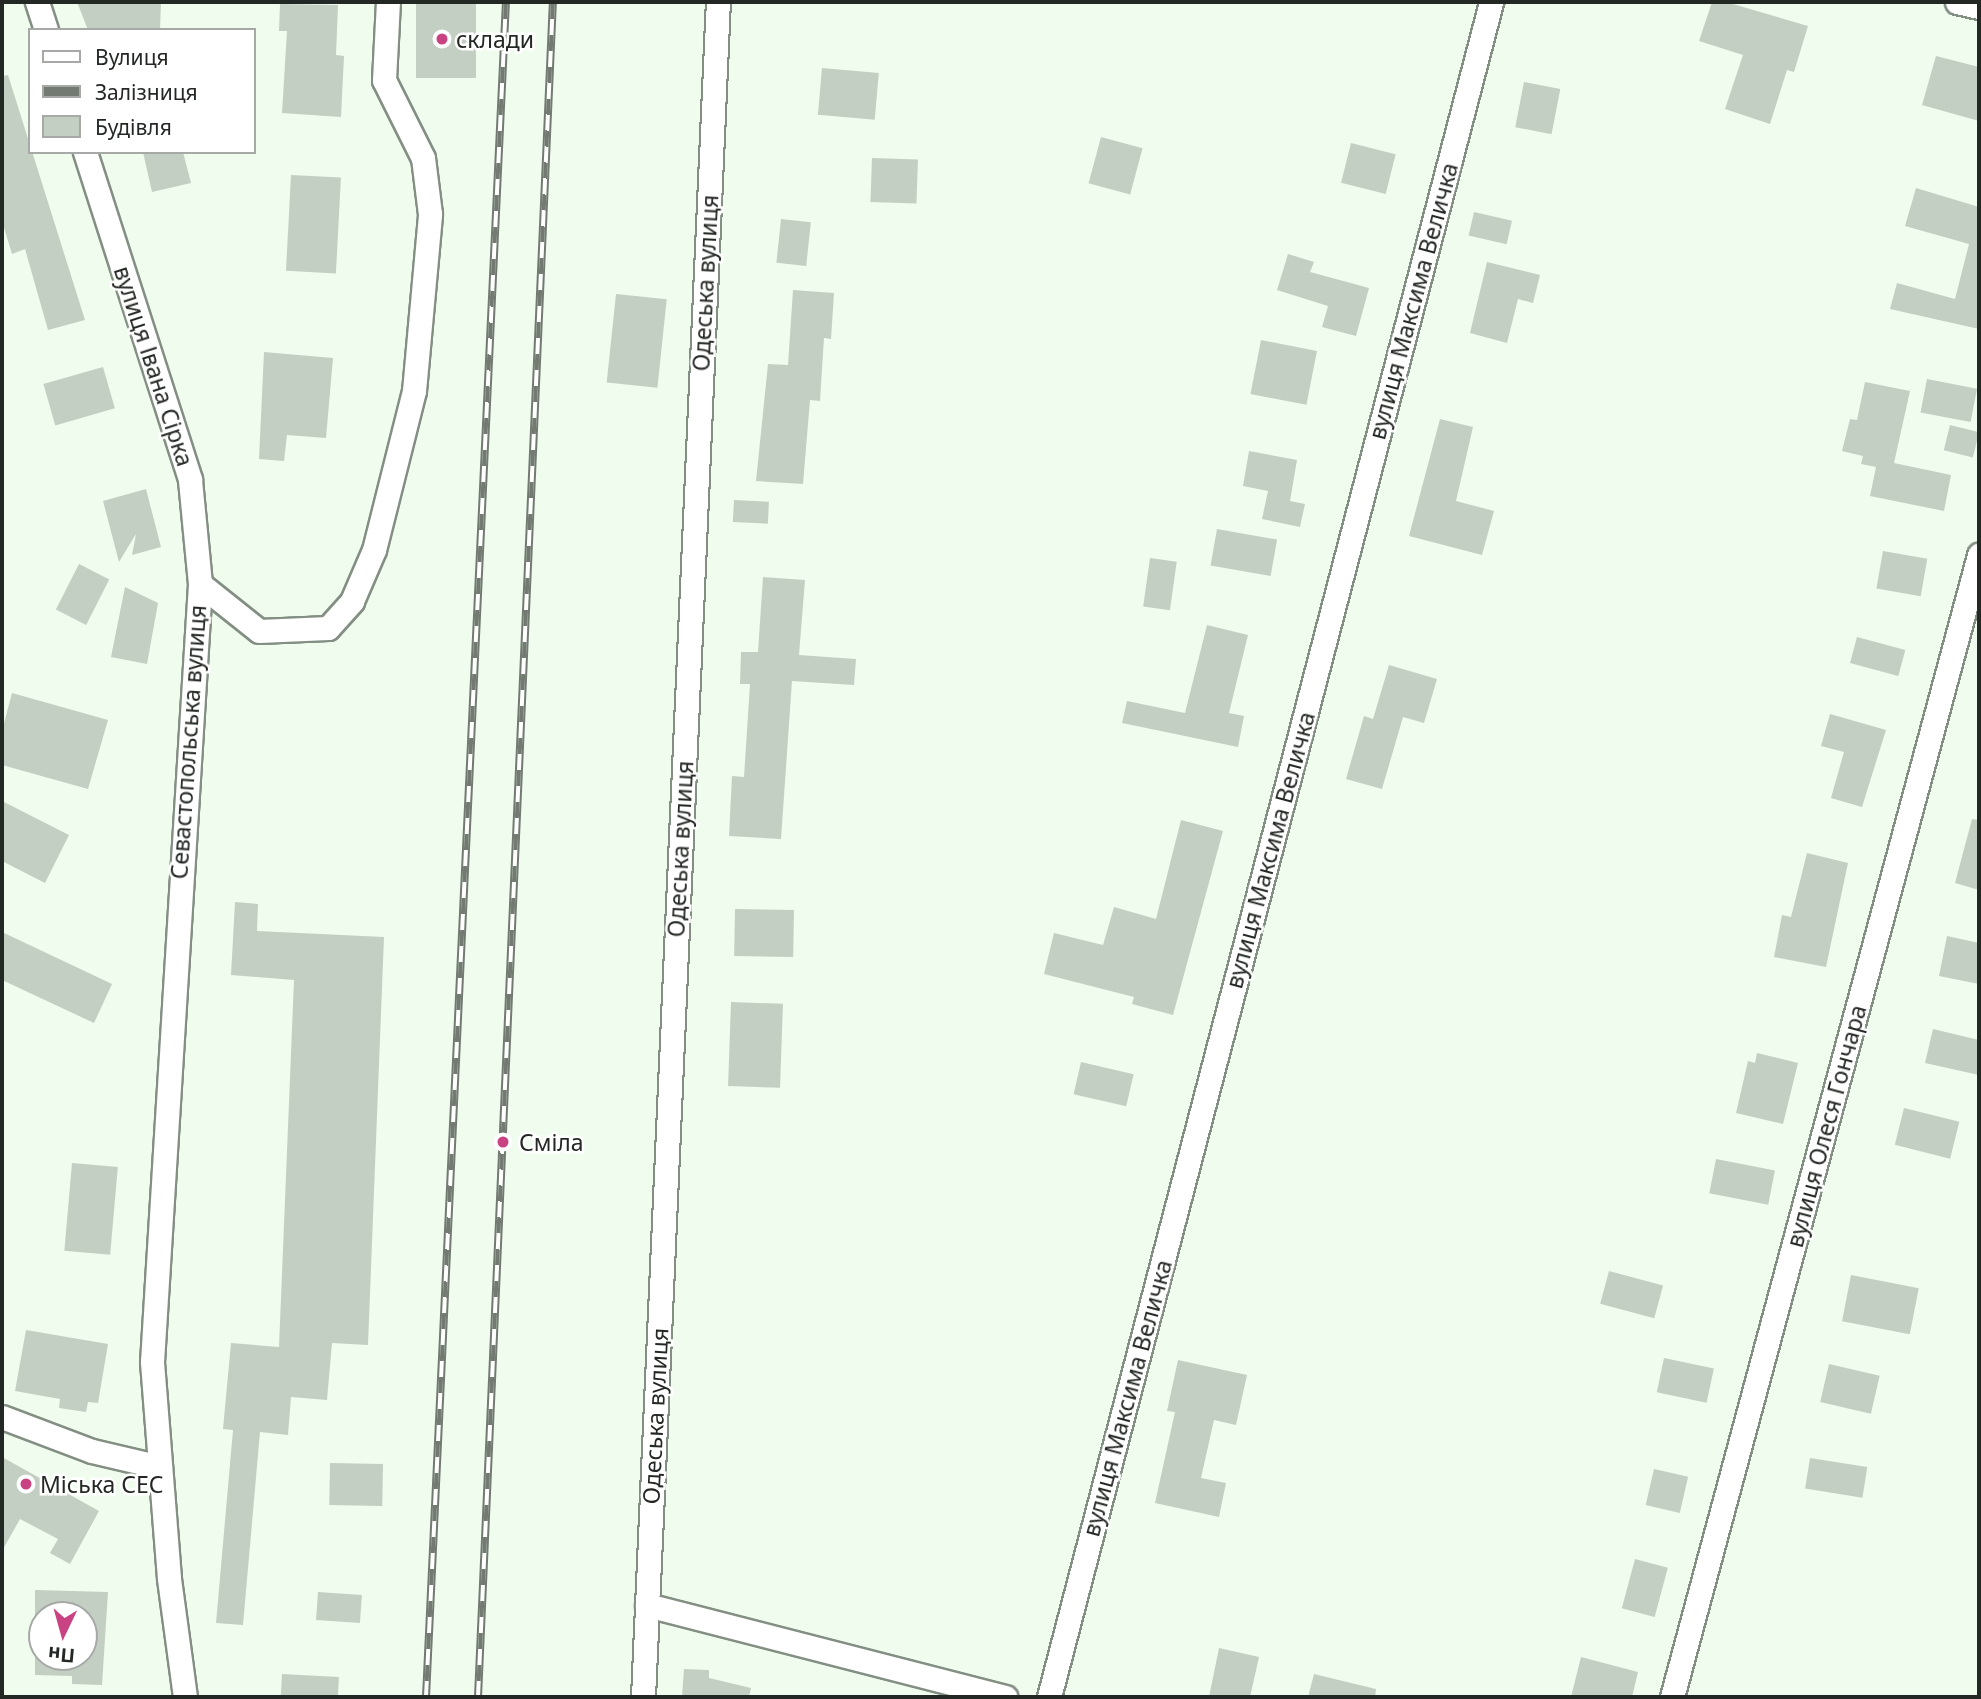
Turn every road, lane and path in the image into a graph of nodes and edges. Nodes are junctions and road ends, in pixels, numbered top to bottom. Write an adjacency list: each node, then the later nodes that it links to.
1 (37, 2): 7 (street)
2 (388, 2): 10 (street, Севастопольська вулиця)
3 (718, 2): 13 (street, Одеська вулиця)
4 (1491, 2): 17 (street, вулиця Максима Величка)
5 (1957, 2): 6 (street)
6 (1979, 7)
7 (45, 28)
8 (86, 154): 10 (street, вулиця Івана Сірка)
9 (1979, 555): 18 (street, вулиця Олеся Гончара)
10 (200, 584): 12 (street, Севастопольська вулиця)
11 (2, 1417): 12 (street)
12 (160, 1467): 14 (street, Севастопольська вулиця)
13 (647, 1605): 15 (street, Одеська вулиця); 16 (street)
14 (185, 1697)
15 (643, 1697)
16 (1005, 1697)
17 (1049, 1697)
18 (1672, 1697)

